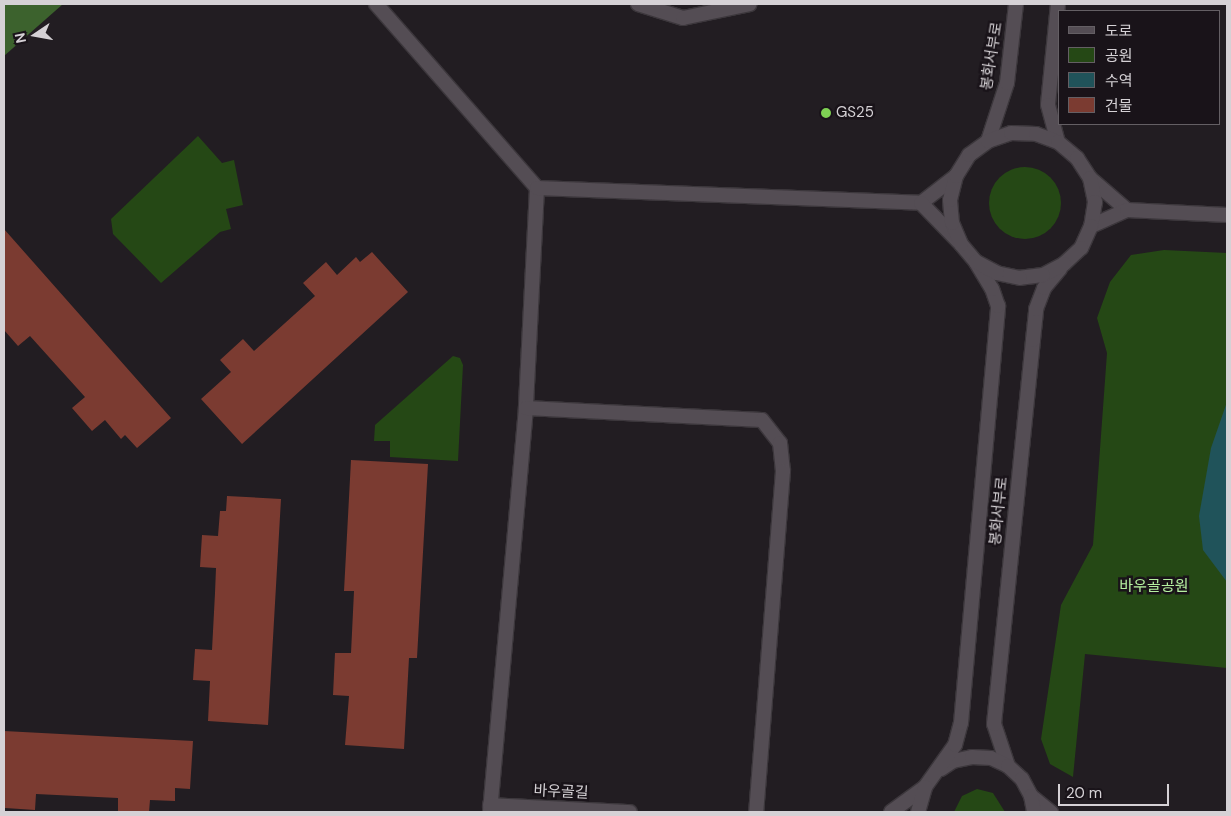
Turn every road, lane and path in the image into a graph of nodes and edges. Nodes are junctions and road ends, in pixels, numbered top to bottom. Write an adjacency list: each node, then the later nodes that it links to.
1 (376, 4): 10 (street)
2 (638, 4): 3 (street)
3 (750, 4)
4 (1016, 4): 6 (street, 봉화서부로)
5 (1058, 4): 7 (street)
6 (988, 141): 7 (street); 8 (street)
7 (1058, 142): 9 (street)
8 (956, 176): 11 (street); 15 (street)
9 (1090, 178): 12 (street); 14 (street)
10 (537, 188): 11 (street); 18 (street)
11 (921, 203): 15 (street)
12 (1127, 210): 13 (street); 14 (street)
13 (1227, 215)
14 (1091, 226): 17 (street)
15 (962, 244): 16 (street)
16 (976, 262): 17 (street); 20 (street)
17 (1064, 264): 19 (street, 봉화서부로)
18 (526, 408): 23 (street); 25 (street)
19 (1008, 766): 20 (street); 22 (street)
20 (937, 772): 21 (street)
21 (926, 787): 26 (street); 27 (street)
22 (1031, 796): 28 (street); 29 (street)
23 (490, 809): 24 (street, 바우골길)
24 (630, 812)
25 (756, 812)
26 (891, 812)
27 (918, 812)
28 (1034, 812)
29 (1051, 812)

